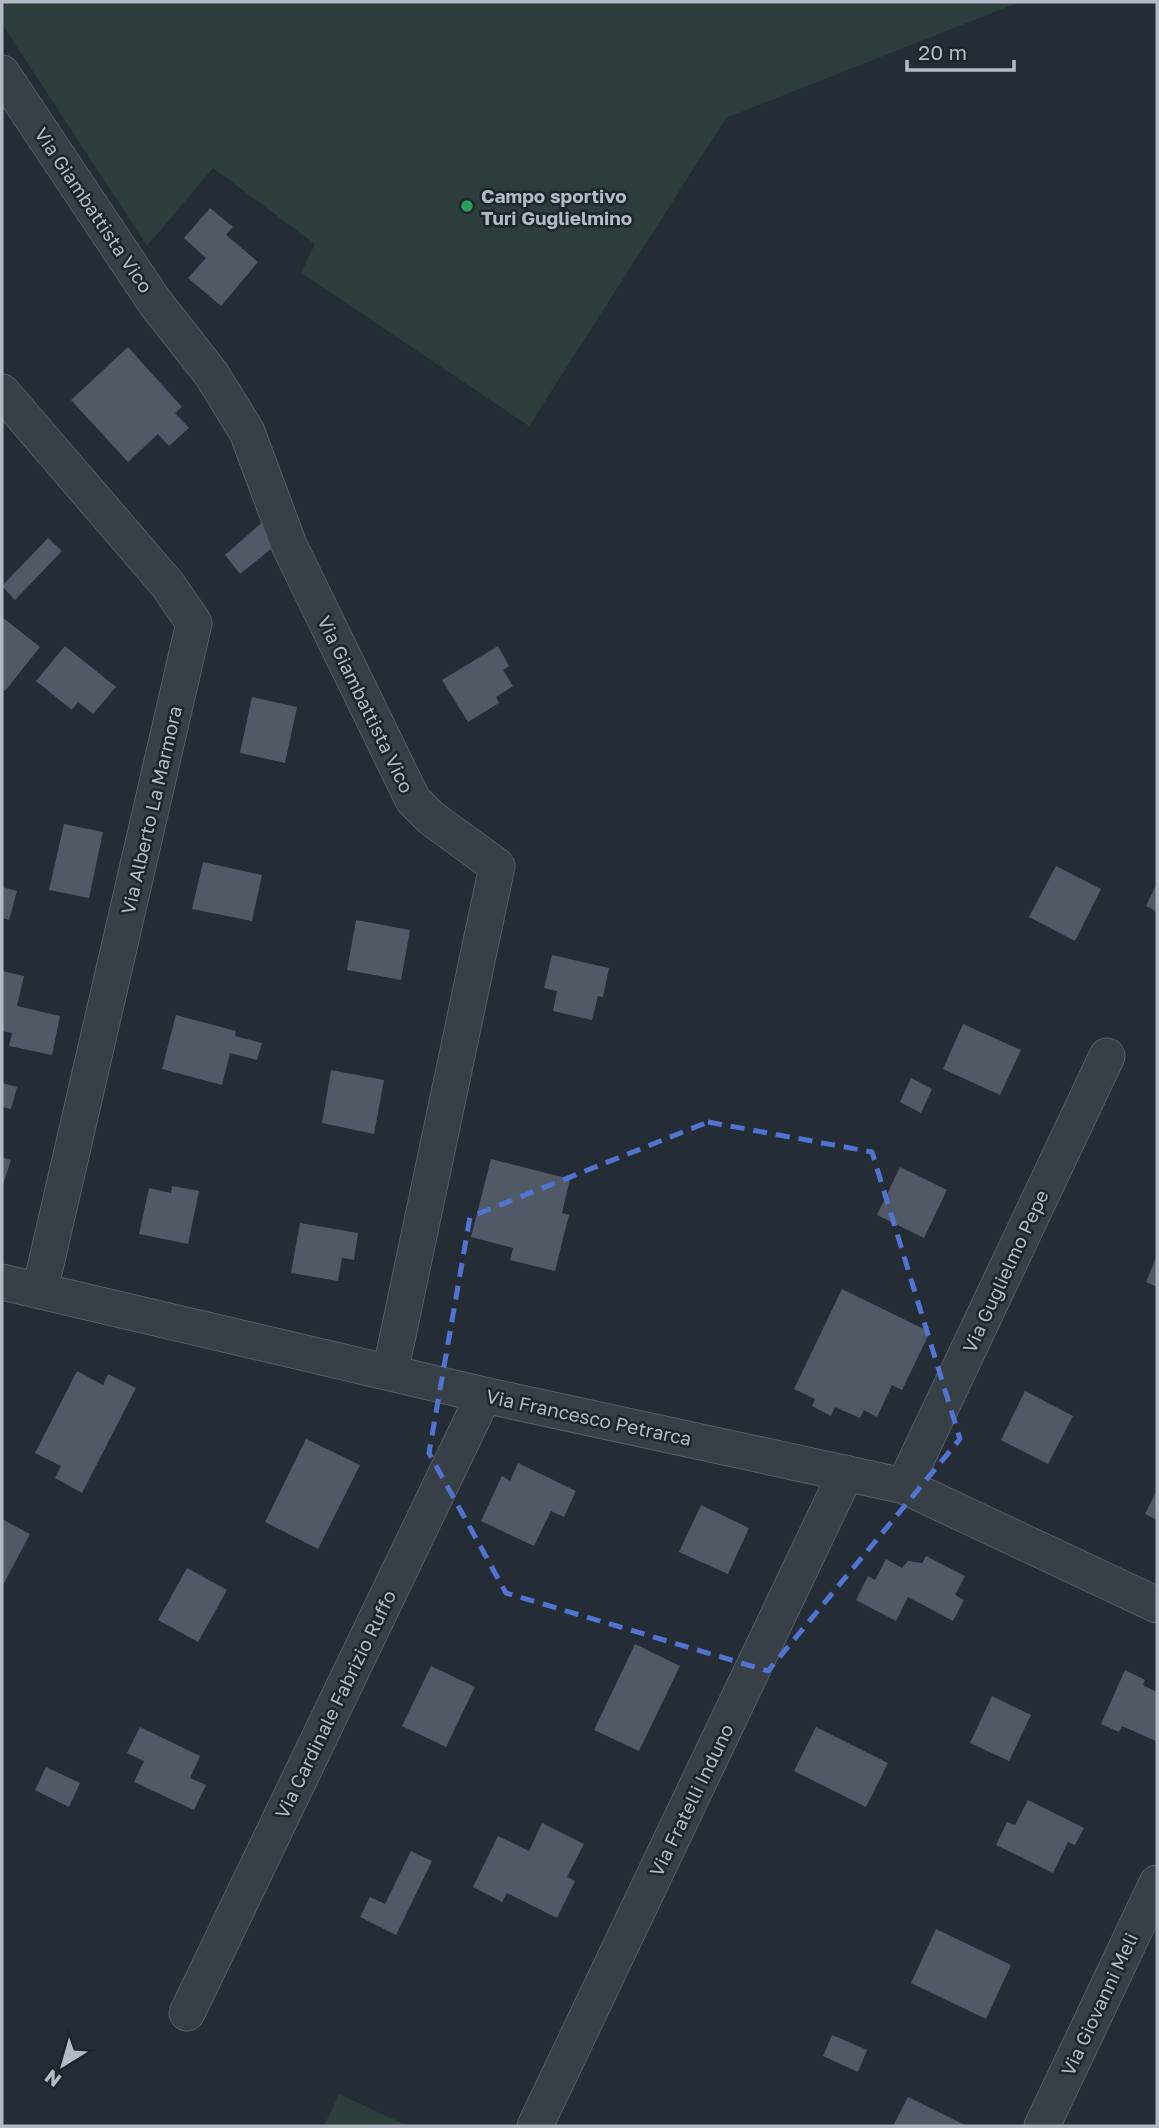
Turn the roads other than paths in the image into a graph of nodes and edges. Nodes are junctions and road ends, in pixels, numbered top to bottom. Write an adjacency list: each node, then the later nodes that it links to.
1 (2, 73): 6 (street, Via Giambattista Vico)
2 (2, 392): 5 (street, Via Alberto La Marmora)
3 (1107, 1056): 9 (street, Via Guglielmo Pepe)
4 (3, 1284): 5 (street, Via Francesco Petrarca)
5 (40, 1290): 6 (street, Via Francesco Petrarca)
6 (390, 1373): 7 (street, Via Francesco Petrarca)
7 (484, 1395): 8 (street, Via Francesco Petrarca); 12 (street, Via Cardinale Fabrizio Ruffo)
8 (846, 1473): 9 (street, Via Francesco Petrarca); 13 (street, Via Fratelli Induno)
9 (905, 1486): 10 (street, Via Francesco Petrarca)
10 (1157, 1605)
11 (1157, 1882): 14 (street, Via Giovanni Meli)
12 (187, 2013)
13 (535, 2126)
14 (1042, 2126)

